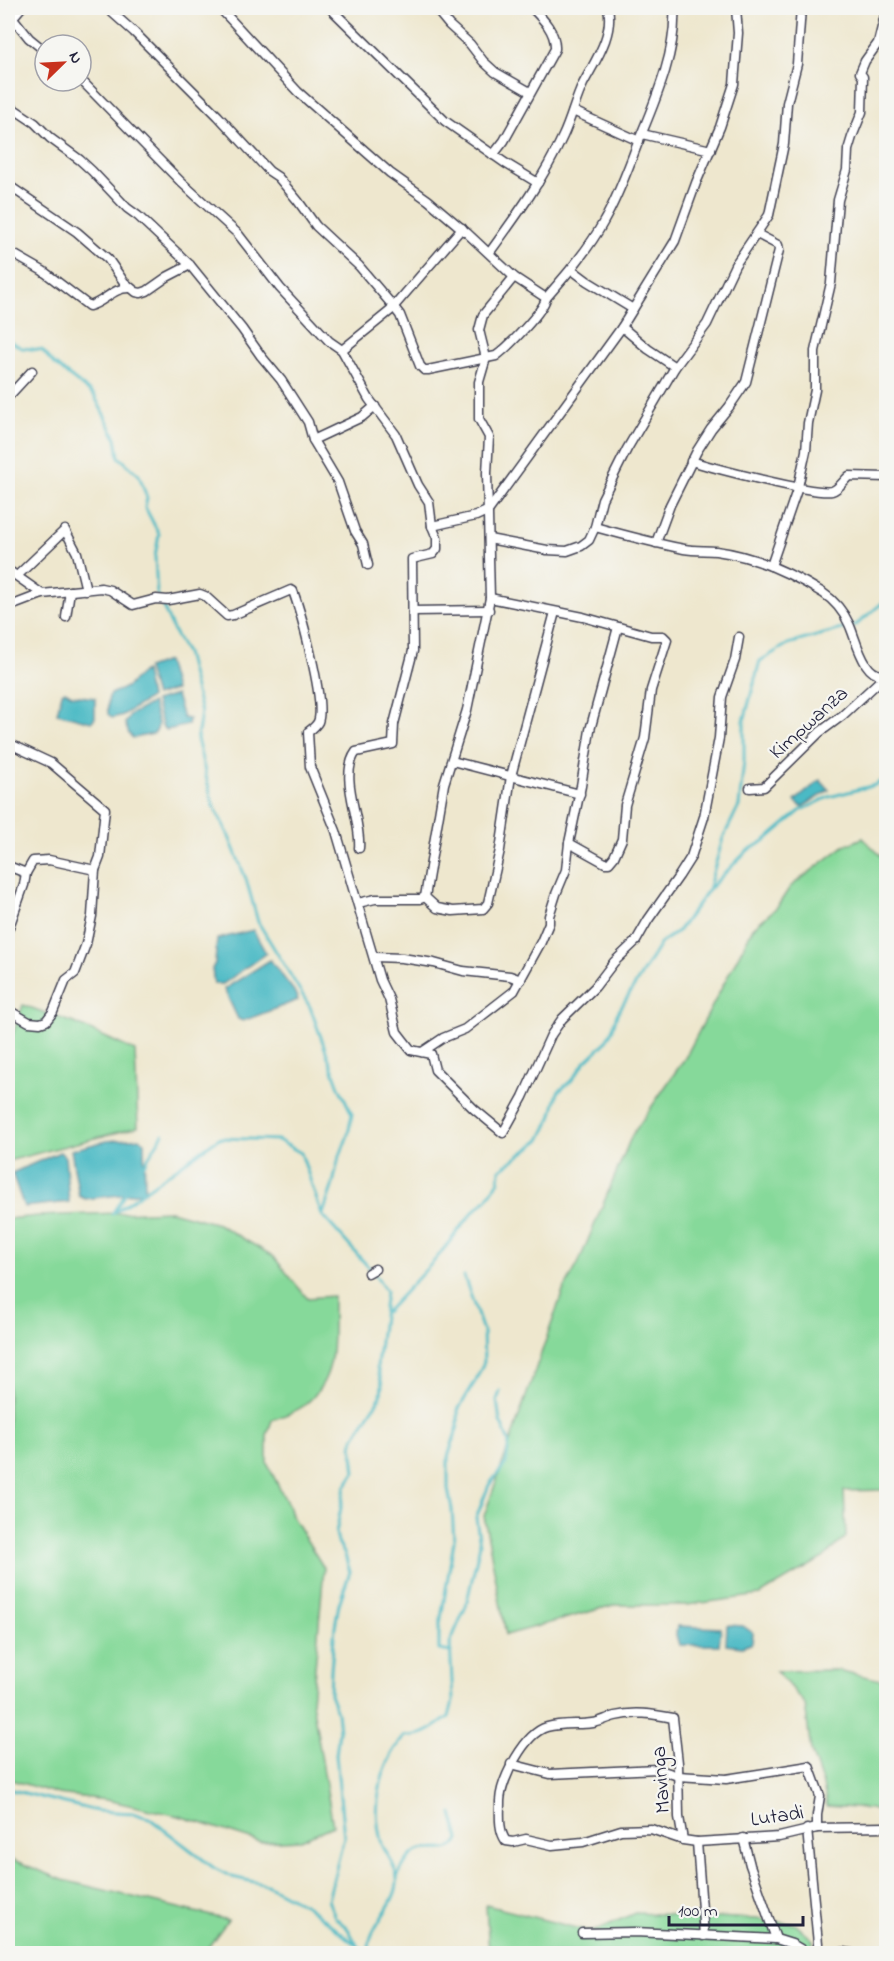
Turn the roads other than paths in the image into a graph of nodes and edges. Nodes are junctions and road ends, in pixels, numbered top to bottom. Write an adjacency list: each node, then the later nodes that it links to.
1 (21, 8): 12 (street)
2 (107, 8): 32 (street)
3 (220, 8): 23 (street)
4 (435, 8): 15 (street)
5 (532, 8): 15 (street)
6 (608, 8): 17 (street)
7 (674, 8): 18 (street)
8 (736, 8): 19 (street)
9 (801, 8): 24 (street)
10 (335, 9): 20 (street)
11 (886, 11): 44 (street)
12 (10, 21): 13 (street)
13 (33, 41)
14 (93, 92): 35 (street)
15 (530, 92): 20 (street)
16 (8, 105): 27 (street)
17 (573, 111): 18 (street); 21 (street)
18 (640, 137): 19 (street); 28 (street)
19 (711, 150): 33 (street)
20 (494, 155): 21 (street)
21 (538, 183): 26 (street)
22 (8, 185): 30 (street)
23 (462, 228): 26 (street); 32 (street)
24 (757, 234): 37 (street); 42 (street)
25 (8, 251): 30 (street)
26 (490, 252): 29 (street)
27 (190, 265): 30 (street); 41 (street)
28 (571, 269): 31 (street); 33 (street)
29 (514, 277): 31 (street); 36 (street)
30 (130, 288)
31 (546, 298): 36 (street)
32 (393, 306): 35 (street); 36 (street)
33 (633, 309): 34 (street)
34 (622, 327): 37 (street); 45 (street)
35 (342, 350): 40 (street)
36 (486, 358): 45 (street)
37 (675, 367): 47 (street)
38 (32, 371): 39 (street)
39 (8, 397)
40 (375, 406): 41 (street); 46 (street)
41 (313, 440): 50 (street)
42 (692, 461): 44 (street); 49 (street)
43 (886, 477): 44 (street)
44 (798, 487): 51 (street)
45 (489, 510): 46 (street); 48 (street)
46 (432, 525): 60 (street)
47 (595, 527): 48 (street); 49 (street)
48 (489, 539): 57 (street)
49 (656, 543): 51 (street)
50 (368, 565)
51 (771, 566): 65 (street)
52 (8, 570): 53 (street)
53 (17, 576): 54 (street); 56 (street)
54 (86, 590): 55 (street); 77 (street)
55 (70, 591): 56 (street); 62 (street)
56 (42, 594): 58 (street)
57 (490, 598): 59 (street); 61 (street)
58 (8, 607)
59 (489, 610): 60 (street); 67 (street)
60 (413, 611): 72 (street)
61 (555, 612): 63 (street); 68 (street)
62 (66, 617)
63 (618, 627): 70 (street); 71 (street)
64 (739, 637): 82 (street)
65 (886, 674): 69 (street, Kimpwanza)
66 (8, 743): 74 (street)
67 (452, 761): 68 (street); 76 (street)
68 (512, 776): 70 (street); 76 (street)
69 (750, 788)
70 (580, 794): 71 (street)
71 (569, 843): 80 (street)
72 (360, 848)
73 (8, 866): 75 (street)
74 (95, 870): 75 (street); 81 (street)
75 (26, 873): 78 (street)
76 (425, 897): 77 (street)
77 (358, 903): 79 (street)
78 (8, 930)
79 (375, 957): 80 (street); 82 (street)
80 (521, 980): 82 (street)
81 (8, 1010)
82 (422, 1052)
83 (511, 1764): 84 (street); 84 (street, Mavinga); 89 (street, Lutadi)
84 (678, 1776): 86 (street); 89 (street, Mavinga)
85 (886, 1827): 86 (street, Lutadi)
86 (817, 1828): 87 (street, Lutadi)
87 (807, 1829): 88 (street, Lutadi); 95 (street)
88 (743, 1838): 90 (street, Lutadi); 93 (street)
89 (683, 1840): 90 (street, Lutadi)
90 (697, 1842): 92 (street)
91 (582, 1933): 92 (street)
92 (704, 1936): 93 (street)
93 (776, 1939): 94 (street)
94 (809, 1953)
95 (819, 1953)
96 (828, 1953): 97 (street)
97 (856, 1953)

